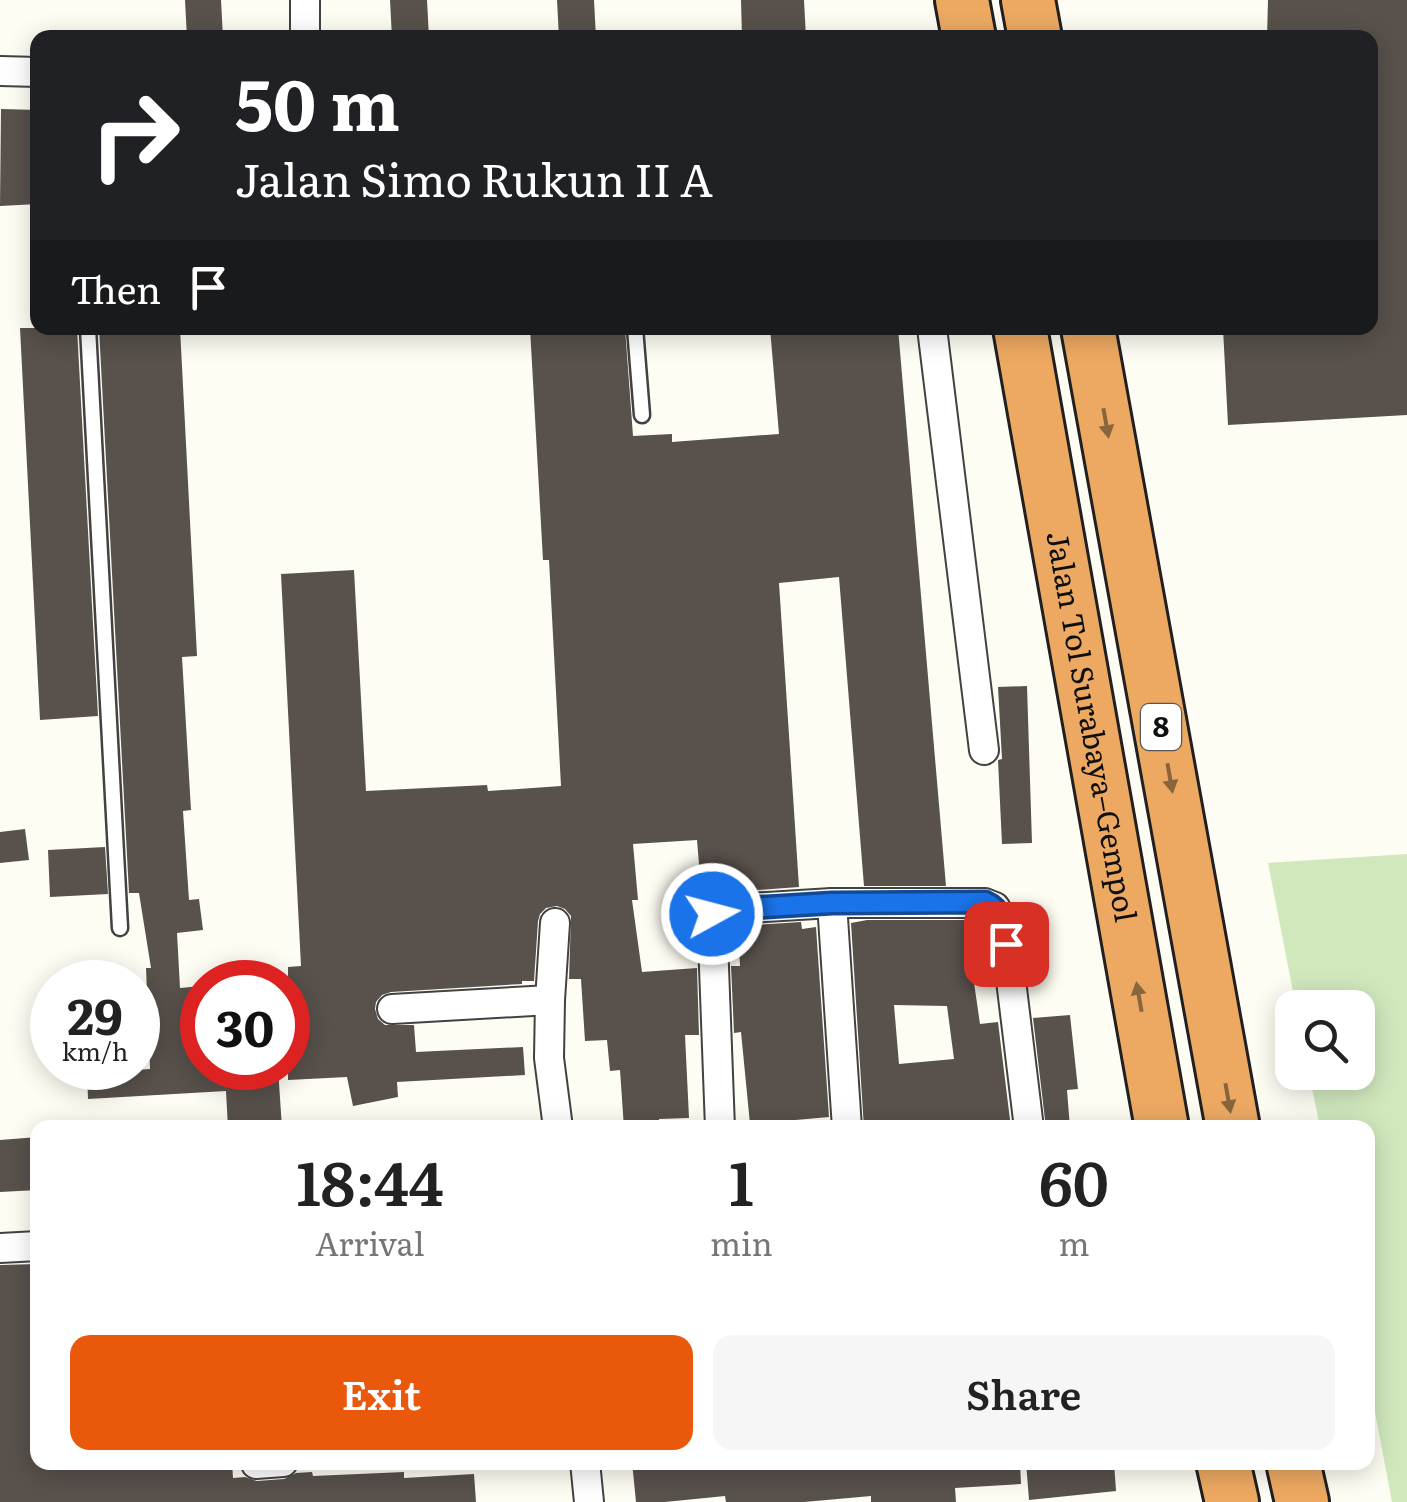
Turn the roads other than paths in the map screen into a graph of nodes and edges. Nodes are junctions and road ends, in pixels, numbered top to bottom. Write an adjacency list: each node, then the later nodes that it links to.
1 (305, 0): 4 (street)
2 (962, 0): 5 (highway)
3 (1028, 0): 6 (highway)
4 (305, 30)
5 (968, 30)
6 (1034, 30)
7 (0, 71): 8 (street)
8 (30, 72)
9 (88, 335): 18 (lane)
10 (636, 335): 14 (lane)
11 (933, 335): 15 (street)
12 (1021, 335): 25 (highway, Jalan Tol Surabaya–Gempol, one-way to 12)
13 (1089, 335): 26 (highway, 8, one-way to 26)
14 (642, 415)
15 (984, 750)
16 (832, 903): 22 (street); 23 (street); 24 (street)
17 (555, 923): 19 (street)
18 (120, 928)
19 (550, 1000): 20 (street); 21 (street)
20 (392, 1009)
21 (557, 1120)
22 (720, 1120)
23 (846, 1120)
24 (1028, 1120)
25 (1161, 1120)
26 (1232, 1120)
27 (30, 1246): 28 (street)
28 (0, 1248)
29 (586, 1470): 32 (street)
30 (1225, 1470): 33 (highway)
31 (1295, 1470): 34 (highway)
32 (588, 1502)
33 (1232, 1502)
34 (1302, 1502)

